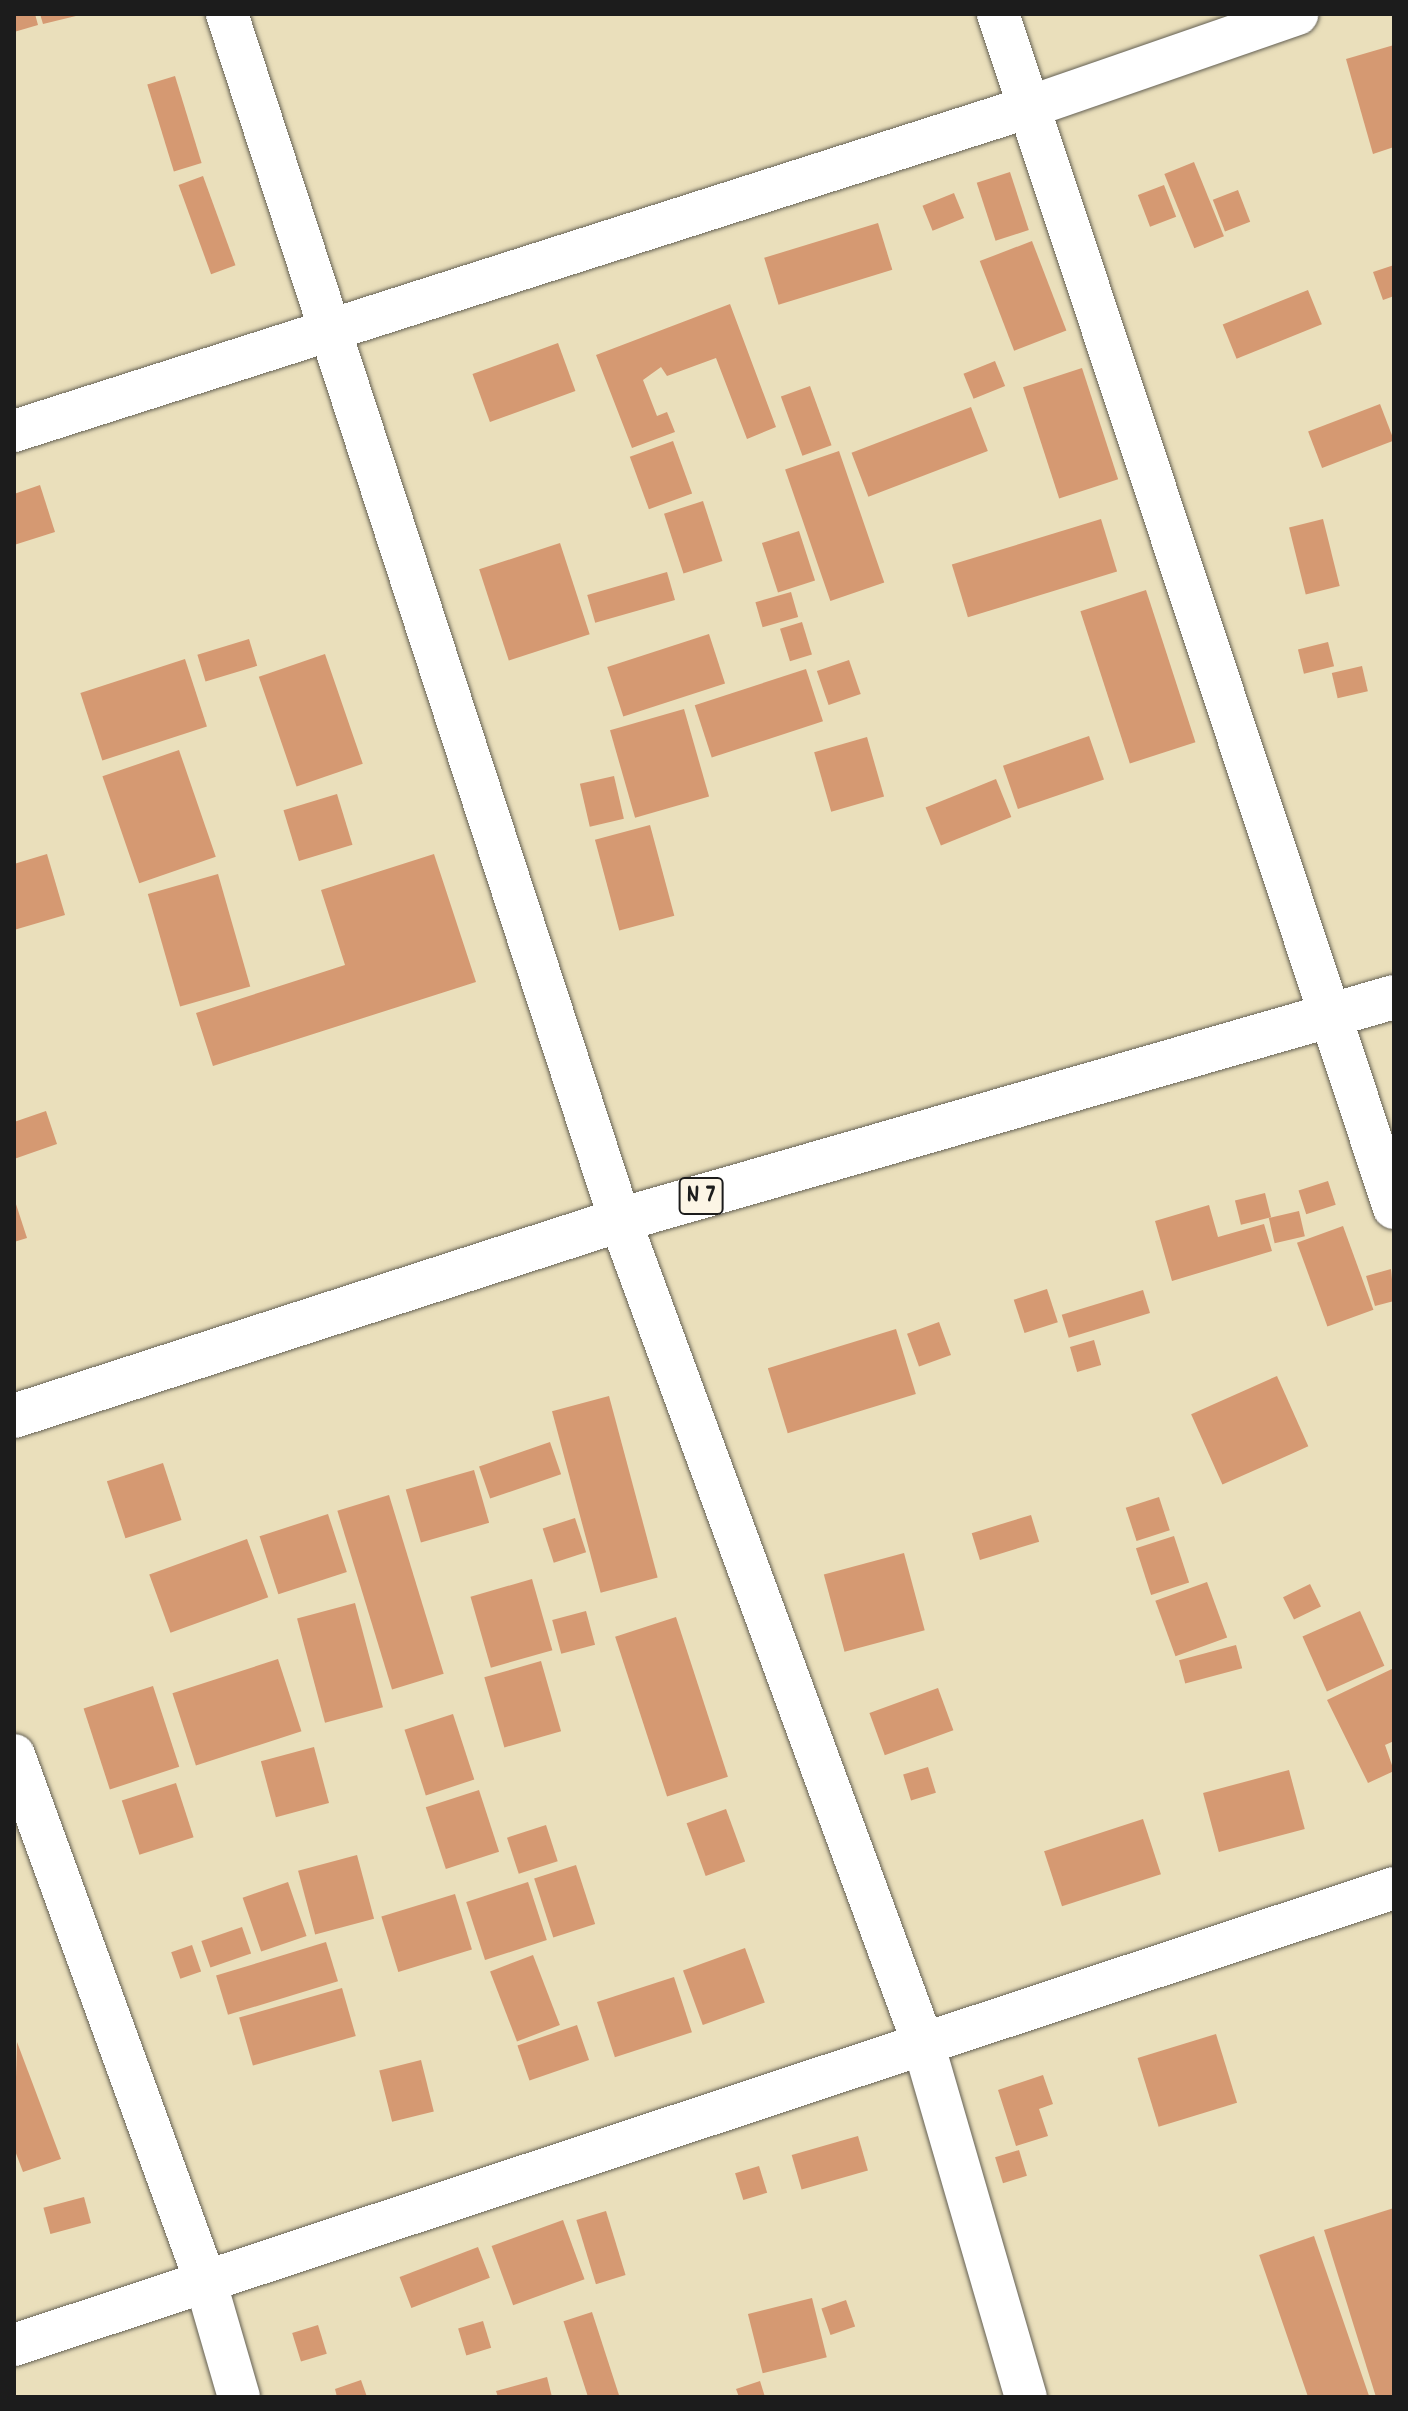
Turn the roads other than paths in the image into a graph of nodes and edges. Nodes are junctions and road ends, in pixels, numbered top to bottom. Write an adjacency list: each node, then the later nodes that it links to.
1 (227, 14): 5 (street)
2 (998, 14): 4 (street)
3 (1297, 14): 4 (street)
4 (1029, 107): 5 (street); 8 (street)
5 (328, 329): 6 (street); 10 (street)
6 (14, 431)
7 (1394, 997): 8 (highway, N 7)
8 (1324, 1013): 9 (street); 10 (highway, N 7)
9 (1394, 1208)
10 (620, 1220): 11 (highway, N 7); 14 (street)
11 (14, 1416)
12 (14, 1755): 15 (street)
13 (1394, 1888): 14 (street)
14 (923, 2043): 15 (street); 18 (street)
15 (205, 2280): 16 (street); 17 (street)
16 (14, 2345)
17 (239, 2397)
18 (1026, 2397)

